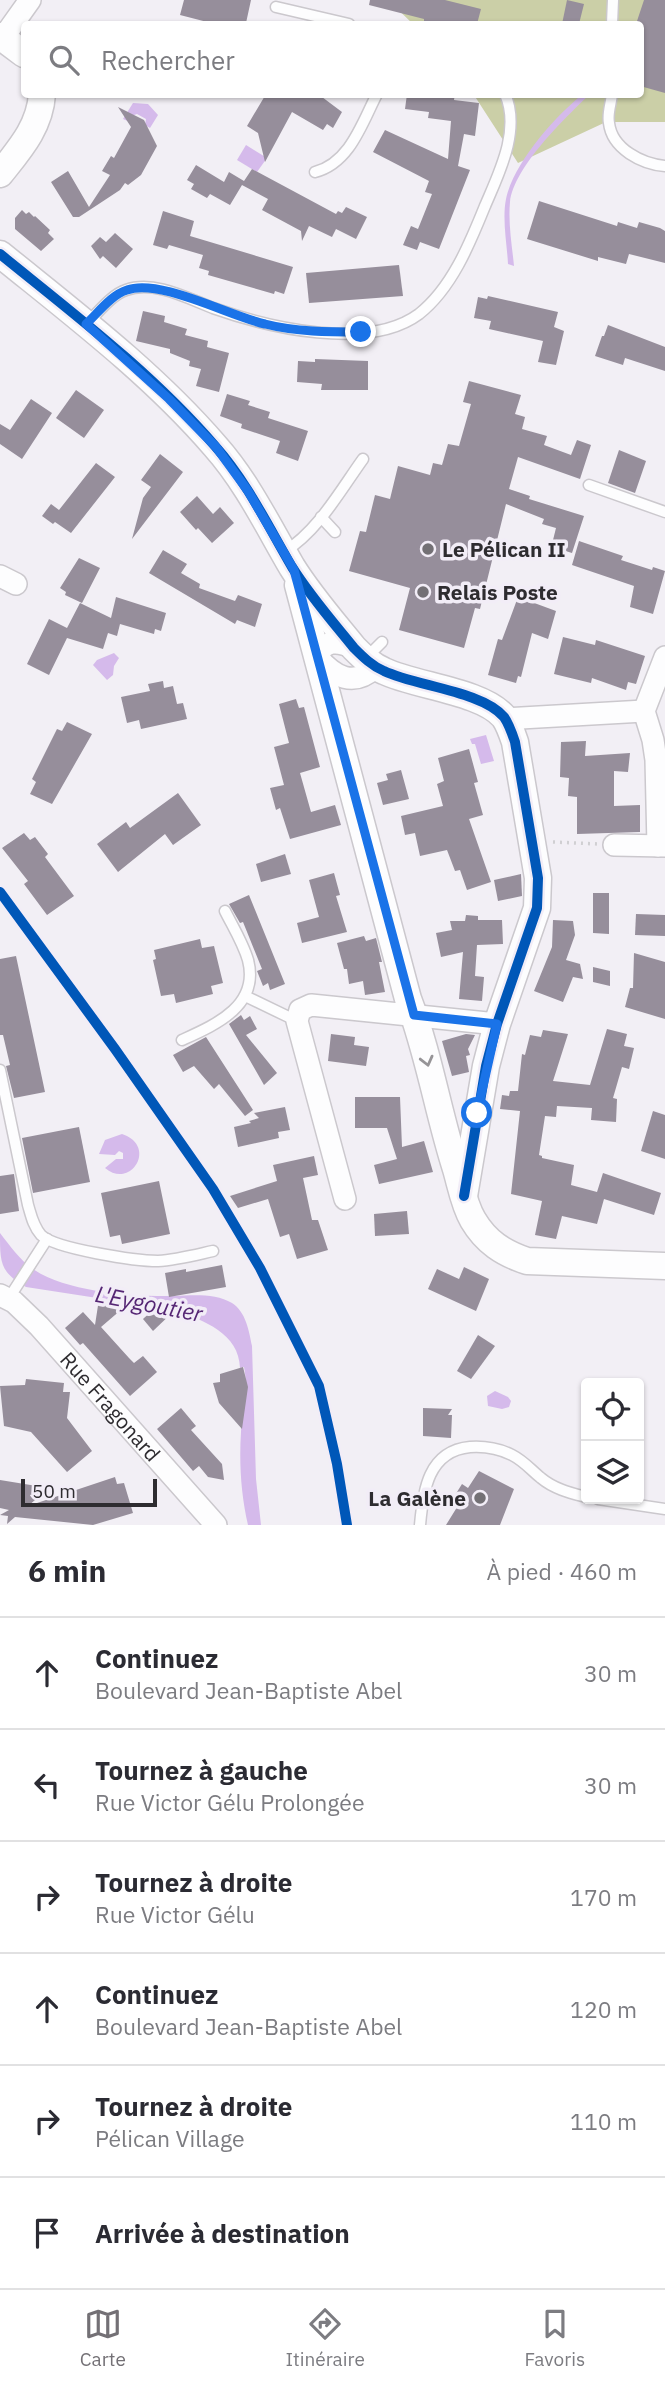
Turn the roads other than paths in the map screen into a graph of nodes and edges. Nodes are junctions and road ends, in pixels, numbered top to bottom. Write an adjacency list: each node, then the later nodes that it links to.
1 (30, 0): 6 (street)
2 (613, 0): 5 (lane)
3 (276, 7): 4 (lane)
4 (336, 21)
5 (612, 21)
6 (1, 37): 7 (street)
7 (21, 52)
8 (41, 98): 14 (street)
9 (375, 98): 13 (lane)
10 (506, 98): 16 (lane)
11 (611, 98): 12 (lane)
12 (665, 166)
13 (316, 172)
14 (0, 174)
15 (0, 254): 16 (street)
16 (86, 324): 22 (street)
17 (363, 459): 20 (lane)
18 (589, 485): 19 (lane)
19 (665, 512)
20 (321, 517): 21 (lane); 22 (lane)
21 (335, 532)
22 (289, 561): 23 (street); 24 (street)
23 (369, 654): 24 (street); 24 (street); 27 (street)
24 (317, 657): 32 (street)
25 (665, 657): 26 (street)
26 (644, 710): 27 (street); 29 (street)
27 (505, 719): 34 (street)
28 (614, 845): 29 (street)
29 (661, 846)
30 (225, 911): 31 (lane)
31 (245, 996): 33 (lane); 35 (lane)
32 (414, 1015): 33 (street); 34 (street); 38 (street, one-way to 38)
33 (297, 1021): 40 (street)
34 (497, 1024): 37 (street)
35 (183, 1040)
36 (0, 1070): 41 (lane)
37 (473, 1139): 38 (street); 39 (street)
38 (446, 1140): 39 (street)
39 (464, 1196): 43 (street)
40 (345, 1199)
41 (47, 1240): 42 (lane); 44 (lane)
42 (212, 1251)
43 (665, 1266)
44 (9, 1293): 48 (street, Rue Fragonard)
45 (581, 1495): 49 (lane)
46 (635, 1504): 47 (lane)
47 (665, 1508)
48 (216, 1525)
49 (420, 1525)

